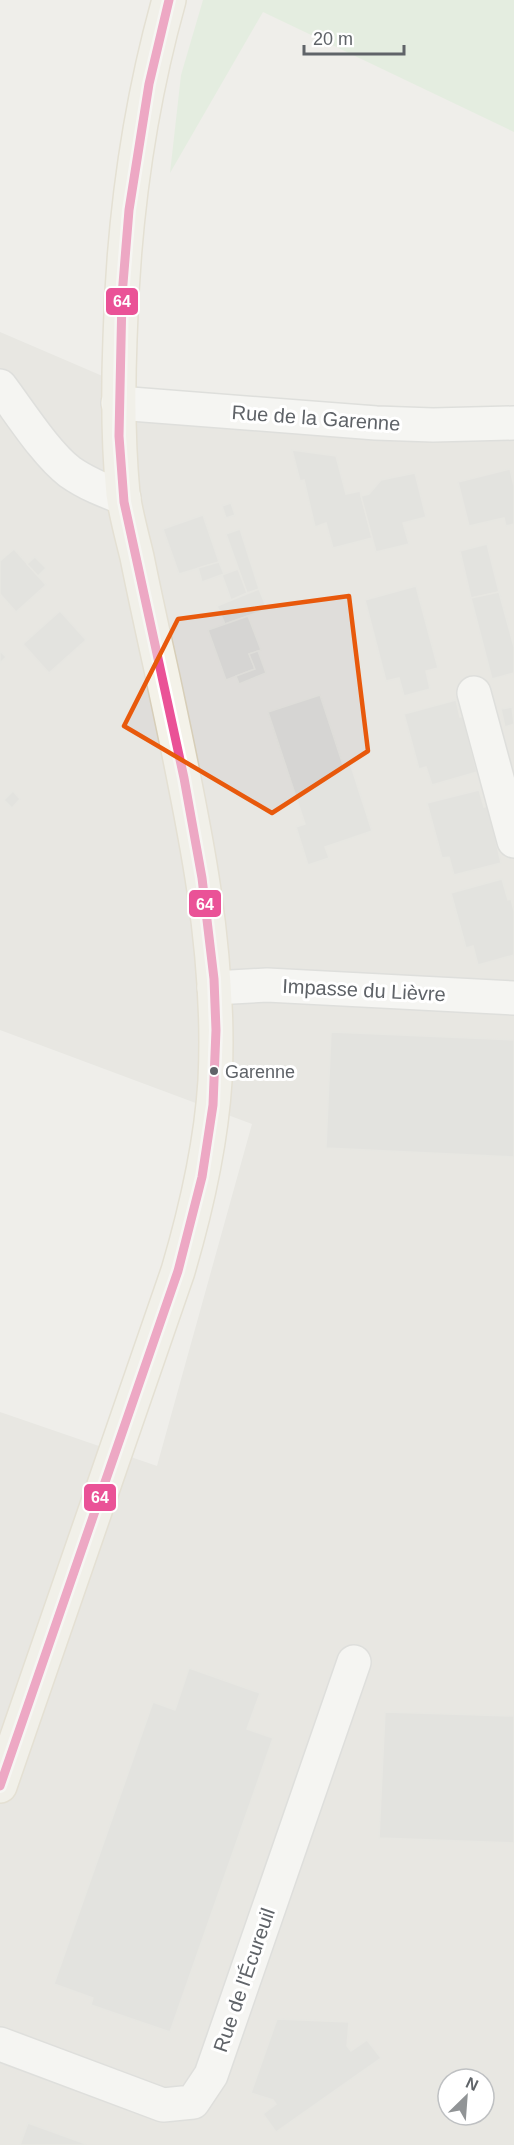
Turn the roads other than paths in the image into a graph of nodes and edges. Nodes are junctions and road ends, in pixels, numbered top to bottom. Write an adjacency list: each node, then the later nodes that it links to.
1 (169, 0): 3 (main road)
2 (0, 386): 5 (street)
3 (118, 404): 4 (street, Rue de la Garenne); 5 (main road)
4 (514, 423)
5 (124, 498): 8 (main road)
6 (474, 693): 7 (street)
7 (514, 842)
8 (214, 988): 9 (street, Impasse du Lièvre); 11 (main road)
9 (514, 998)
10 (354, 1662): 12 (street, Rue de l'Écureuil)
11 (0, 1786)
12 (0, 2044)

